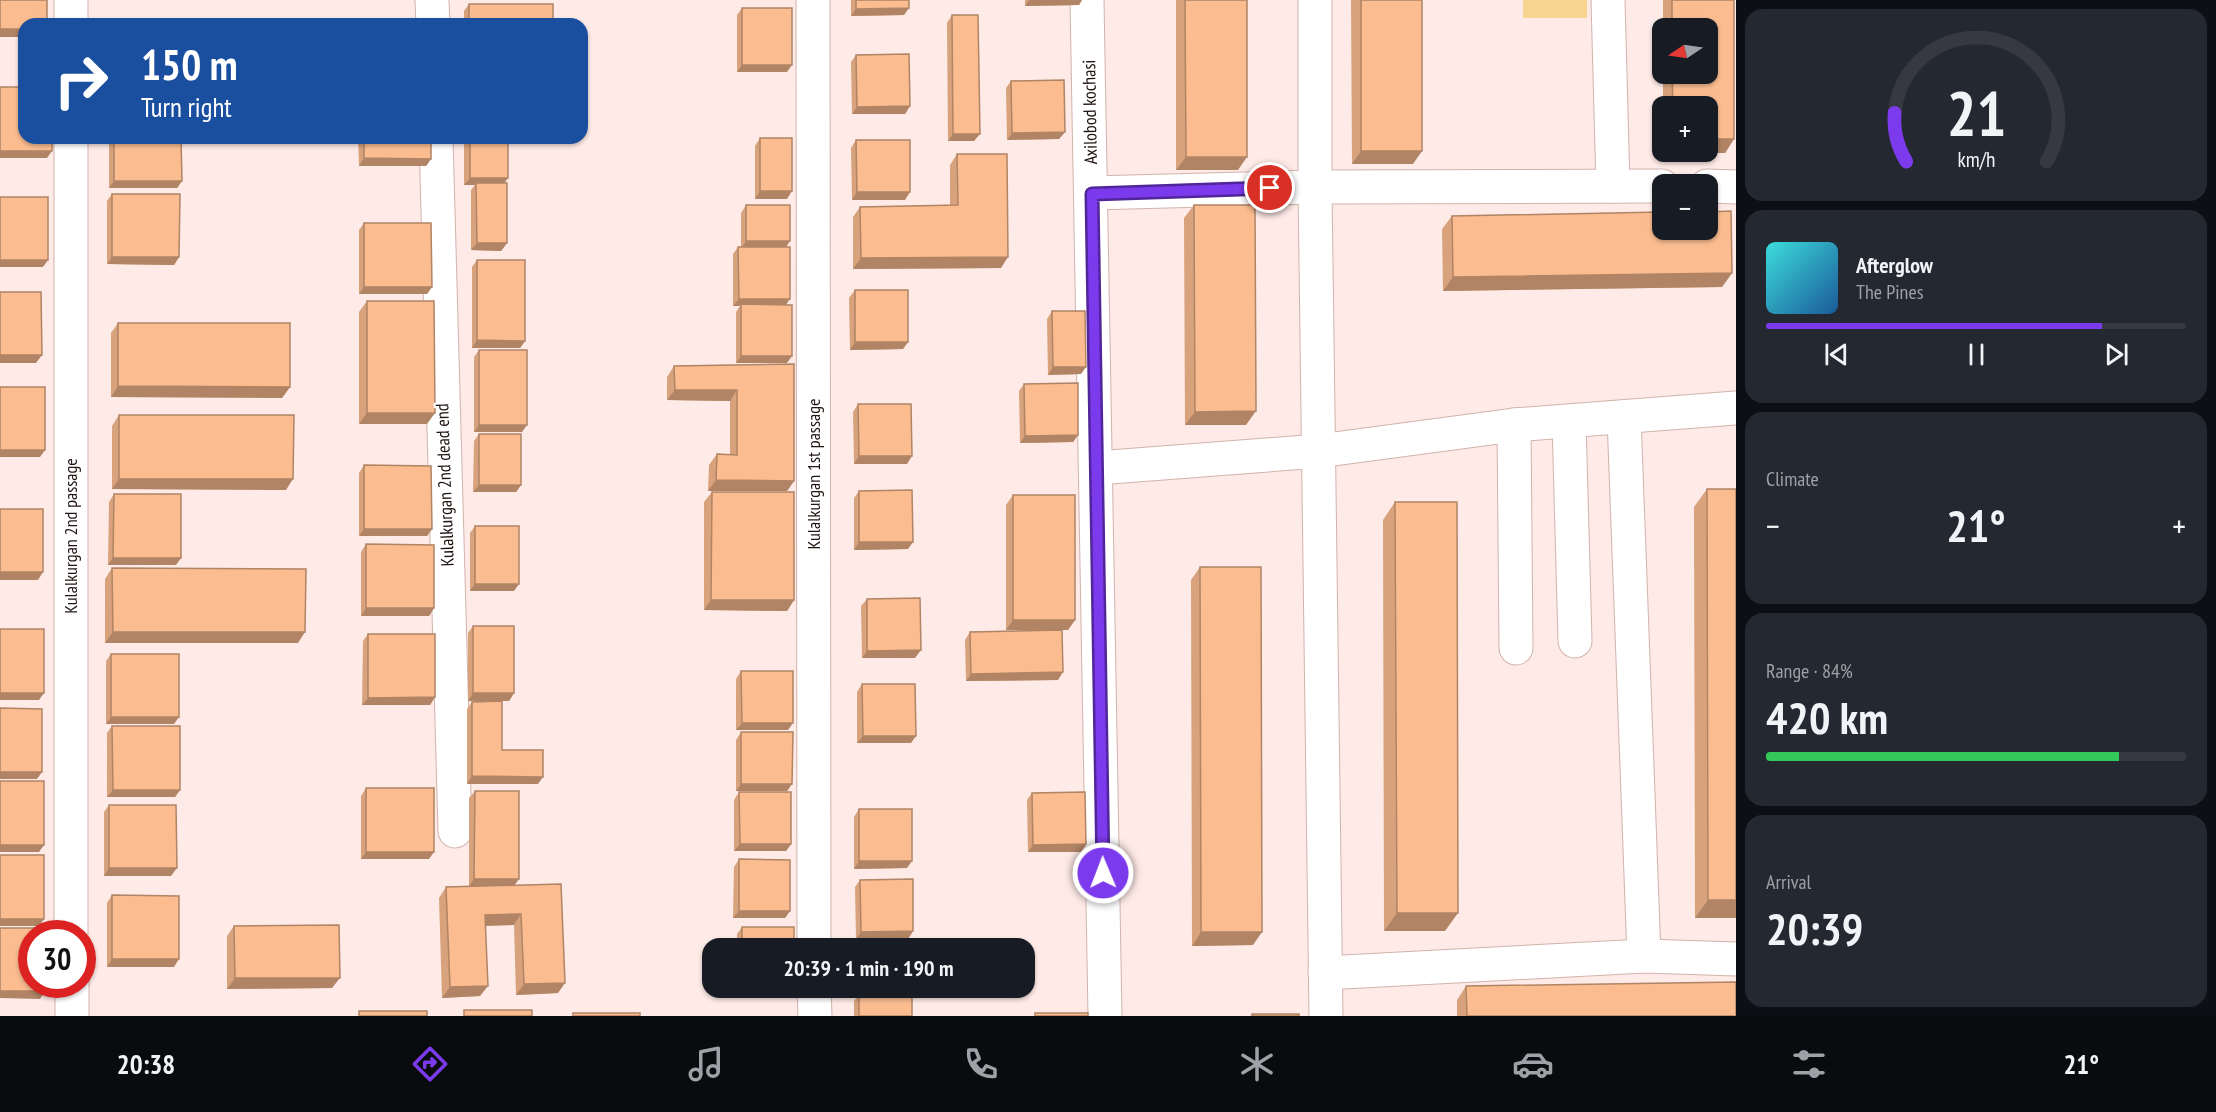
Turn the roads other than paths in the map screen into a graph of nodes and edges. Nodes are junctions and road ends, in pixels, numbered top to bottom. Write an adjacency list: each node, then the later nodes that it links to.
1 (71, 0): 7 (street)
2 (432, 0): 8 (street)
3 (813, 0): 27 (street, Kulalkurgan 1st passage)
4 (1087, 0): 16 (street, Axilobod kochasi)
5 (1315, 0): 14 (street)
6 (1608, 0): 11 (street)
7 (71, 18)
8 (433, 18)
9 (71, 144): 26 (street, Kulalkurgan 2nd passage)
10 (436, 144): 25 (street, Kulalkurgan 2nd dead end)
11 (1613, 186): 12 (street); 14 (street)
12 (1652, 186)
13 (1718, 186): 15 (street)
14 (1315, 187): 16 (street); 21 (street)
15 (1736, 187)
16 (1092, 194): 22 (street, Axilobod kochasi)
17 (1736, 408): 18 (street)
18 (1624, 417): 19 (street); 28 (street)
19 (1569, 421): 20 (street); 23 (street)
20 (1514, 425): 21 (street); 24 (street)
21 (1319, 451): 22 (street); 30 (street)
22 (1097, 468): 35 (street, Axilobod kochasi)
23 (1575, 641)
24 (1516, 648)
25 (455, 831)
26 (71, 920)
27 (814, 938)
28 (1644, 956): 29 (street); 30 (street)
29 (1736, 959)
30 (1325, 973): 36 (street)
31 (72, 998): 33 (street)
32 (814, 998): 34 (street)
33 (72, 1016)
34 (814, 1016)
35 (1105, 1016)
36 (1326, 1016)

